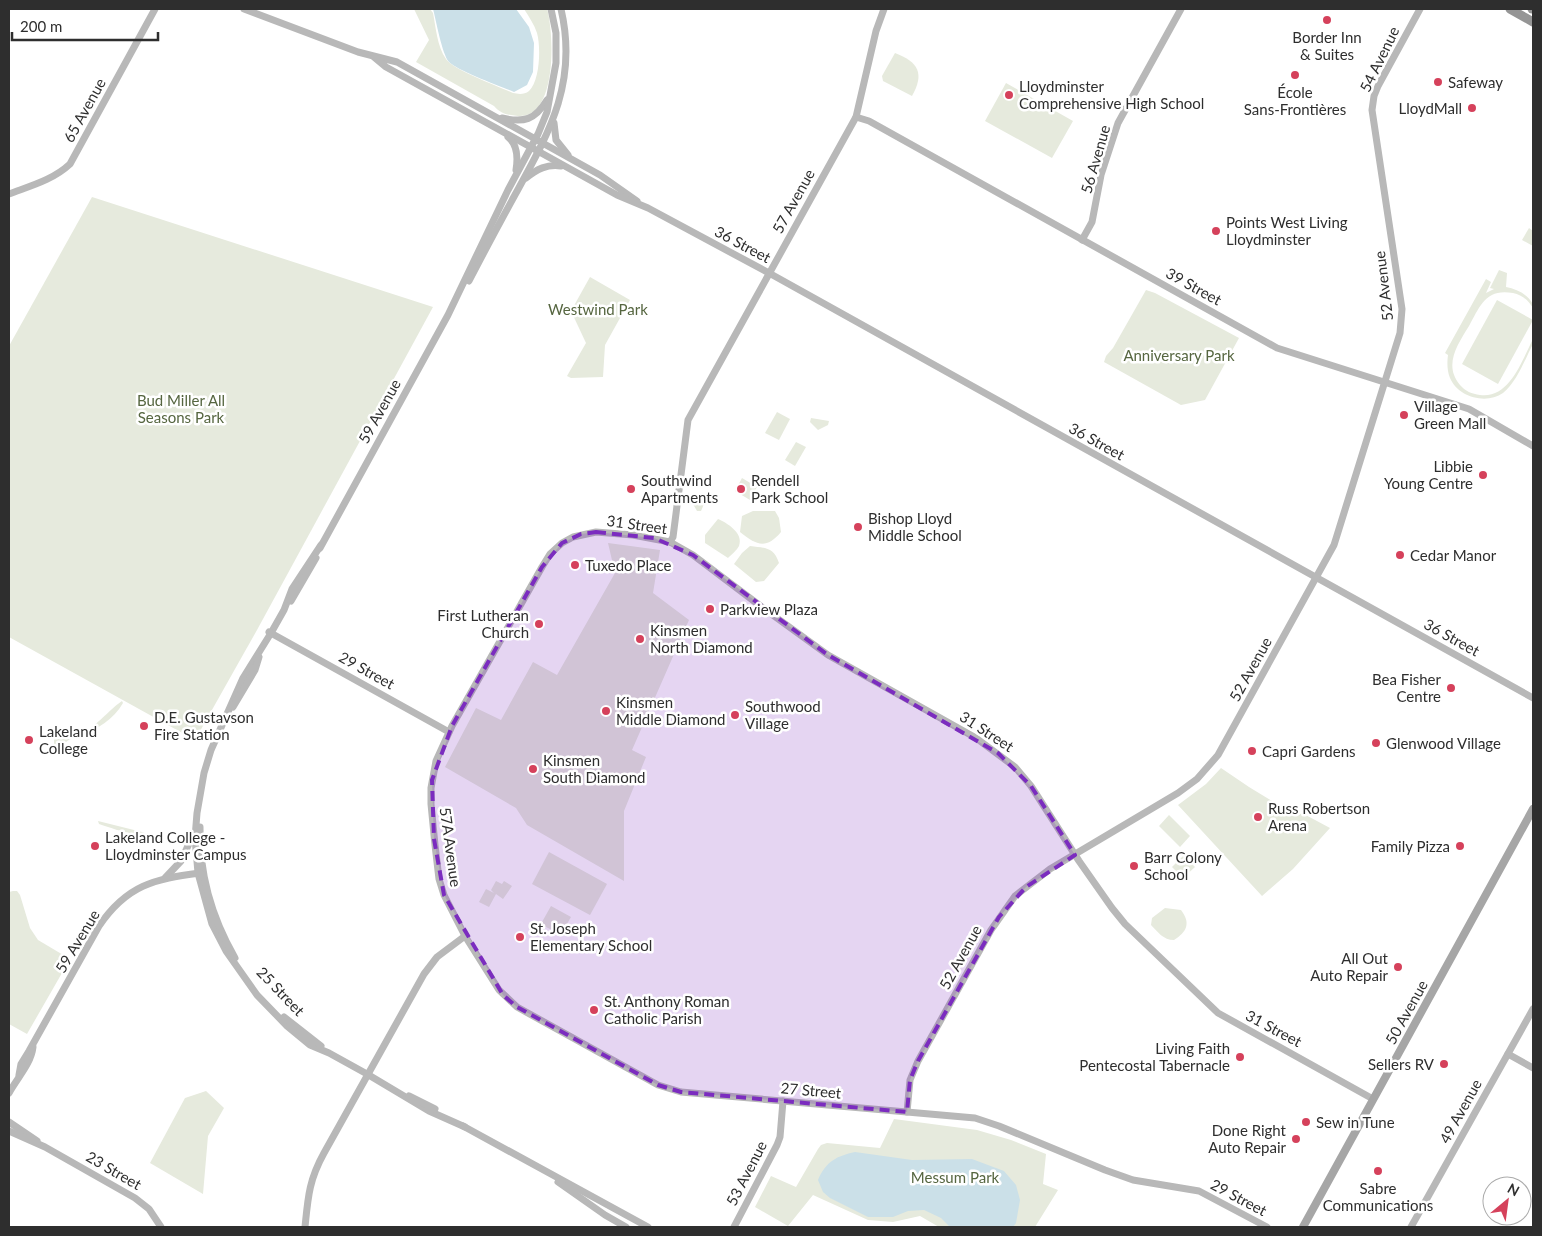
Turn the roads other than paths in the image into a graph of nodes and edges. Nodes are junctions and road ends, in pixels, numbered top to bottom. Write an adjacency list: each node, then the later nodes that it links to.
1 (155, 9): 25 (street, 65 Avenue)
2 (244, 9): 10 (street, 36 Street)
3 (551, 9): 11 (street, 59 Avenue)
4 (561, 9): 14 (street, 59 Avenue)
5 (884, 9): 13 (street, 57 Avenue)
6 (1181, 9): 27 (street, 56 Avenue)
7 (1420, 9): 15 (street, 54 Avenue)
8 (1510, 9): 9 (highway)
9 (1533, 22)
10 (374, 57): 12 (street, 36 Street); 16 (street, 36 Street)
11 (551, 93): 12 (street); 17 (street, 59 Avenue)
12 (487, 112): 17 (street, 36 Street)
13 (856, 117): 27 (street, 39 Street); 28 (street, 57 Avenue)
14 (554, 119): 18 (street, 59 Avenue); 21 (street)
15 (1373, 123): 30 (street, 52 Avenue)
16 (498, 128): 19 (street, 36 Street); 23 (street)
17 (536, 140): 18 (street, 36 Street); 19 (street, 59 Avenue)
18 (543, 144): 20 (street, 59 Avenue); 21 (street, 36 Street)
19 (532, 147): 20 (street, 36 Street); 23 (street, 59 Avenue)
20 (539, 151): 22 (street, 36 Street); 24 (street, 59 Avenue)
21 (578, 163): 26 (street, 36 Street)
22 (567, 167): 24 (street); 26 (street, 36 Street)
23 (514, 176): 29 (street, 59 Avenue)
24 (524, 179): 29 (street, 59 Avenue)
25 (9, 194)
26 (648, 208): 28 (street, 36 Street)
27 (1082, 240): 30 (street, 39 Street)
28 (769, 273): 32 (street, 57 Avenue); 34 (street, 36 Street)
29 (461, 291): 35 (street, 59 Avenue)
30 (1386, 383): 31 (street, 39 Street); 34 (street, 52 Avenue)
31 (1533, 446)
32 (670, 542): 33 (street, 31 Street); 41 (street, 31 Street)
33 (562, 543): 38 (street, 57A Avenue)
34 (1316, 578): 37 (street, 36 Street); 41 (street, 52 Avenue)
35 (270, 632): 36 (street, 59 Avenue); 38 (street, 29 Street)
36 (252, 668): 40 (street); 42 (street)
37 (1533, 698)
38 (449, 732): 44 (street, 57A Avenue)
39 (1533, 809): 51 (main road, 50 Avenue)
40 (197, 813): 42 (street); 43 (street)
41 (1075, 855): 51 (street, 31 Street); 53 (street, 52 Avenue)
42 (200, 873): 43 (street, 59 Avenue); 46 (street, 25 Street); 46 (street, 25 Street)
43 (165, 878): 50 (street, 59 Avenue)
44 (465, 936): 49 (street); 52 (street, 27 Street)
45 (1533, 1009): 47 (street, 49 Avenue)
46 (329, 1053): 49 (street)
47 (1508, 1054): 48 (street); 66 (street, 49 Avenue)
48 (1533, 1068)
49 (368, 1074): 57 (street); 60 (street)
50 (9, 1093)
51 (1374, 1098): 65 (main road, 50 Avenue)
52 (783, 1101): 53 (street, 27 Street); 63 (street, 53 Avenue)
53 (906, 1112): 58 (street, 27 Street)
54 (9, 1122): 56 (street, 23 Street)
55 (9, 1131): 56 (street, 23 Street)
56 (45, 1147): 59 (street, 23 Street)
57 (533, 1165): 61 (street); 62 (street)
58 (1199, 1190): 64 (street, 29 Street)
59 (161, 1227)
60 (304, 1227)
61 (626, 1227)
62 (648, 1227)
63 (734, 1227)
64 (1267, 1227)
65 (1303, 1227)
66 (1411, 1227)

